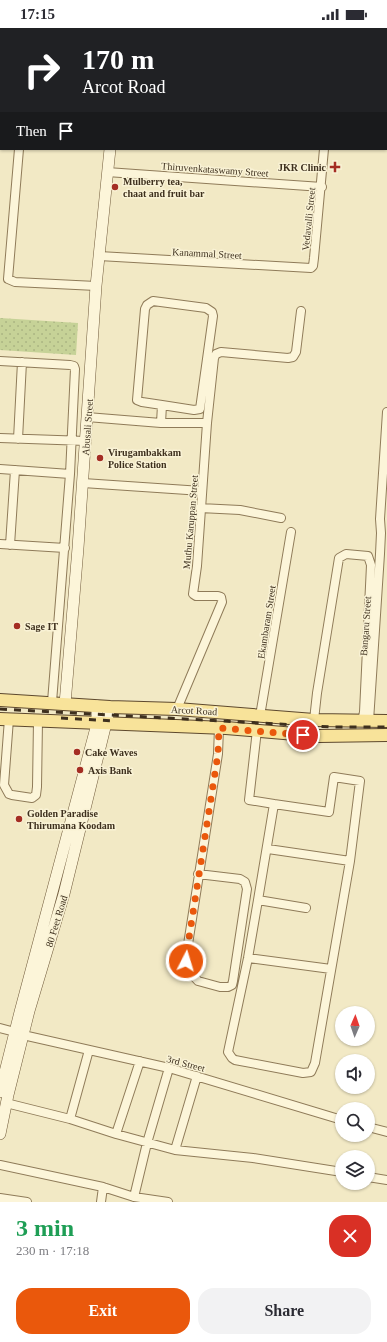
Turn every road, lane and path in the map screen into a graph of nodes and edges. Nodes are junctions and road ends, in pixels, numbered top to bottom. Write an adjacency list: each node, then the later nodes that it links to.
1 (18, 150): 8 (street)
2 (110, 150): 4 (street, Abusali Street)
3 (324, 150): 5 (street, Vedavalli Street)
4 (107, 172): 5 (street, Thiruvenkataswamy Street); 6 (street, Abusali Street)
5 (322, 186): 7 (street, Vedavalli Street)
6 (99, 256): 7 (street, Kanammal Street); 8 (street, Abusali Street)
7 (313, 266)
8 (96, 286): 14 (street, Abusali Street)
9 (301, 311): 16 (street, Muthu Karuppan Street)
10 (0, 361): 11 (street)
11 (22, 362): 18 (street); 19 (street)
12 (162, 405): 12 (street); 15 (street)
13 (387, 412): 28 (street, Bangaru Street)
14 (88, 417): 15 (street); 20 (street, Abusali Street)
15 (161, 423): 16 (street)
16 (207, 423): 25 (street, Muthu Karuppan Street)
17 (0, 438): 18 (street)
18 (18, 439): 19 (street)
19 (72, 441): 20 (street); 23 (street)
20 (86, 441): 24 (street, Abusali Street)
21 (0, 469): 22 (street)
22 (15, 470): 23 (street); 31 (street)
23 (70, 474): 32 (street)
24 (83, 483): 25 (street); 35 (street, Abusali Street)
25 (202, 491): 26 (street, Muthu Karuppan Street)
26 (200, 508): 27 (street); 38 (street, Muthu Karuppan Street)
27 (282, 518)
28 (383, 529): 41 (street, Bangaru Street)
29 (291, 532): 39 (street, Ekambaram Street)
30 (0, 544): 31 (street)
31 (10, 545): 32 (street)
32 (64, 548): 34 (street)
33 (0, 700): 34 (main road, Arcot Road)
34 (52, 702): 35 (main road, Arcot Road)
35 (65, 704): 36 (main road, Arcot Road)
36 (97, 706): 37 (main road, Arcot Road); 44 (street, 80 Feet Road)
37 (110, 707): 38 (main road, Arcot Road); 44 (street, 80 Feet Road)
38 (177, 709): 39 (main road, Arcot Road)
39 (260, 716): 40 (main road, Arcot Road)
40 (314, 720): 41 (main road, Arcot Road); 41 (street)
41 (366, 721): 42 (main road, Arcot Road)
42 (387, 721)
43 (6, 722): 45 (main road, Arcot Road); 45 (street)
44 (101, 724): 45 (main road, Arcot Road); 46 (main road, Arcot Road); 58 (street, 80 Feet Road)
45 (38, 725)
46 (219, 728): 47 (main road, Arcot Road); 52 (street)
47 (257, 730): 48 (main road, Arcot Road); 49 (street)
48 (387, 735)
49 (274, 804): 50 (street); 51 (street)
50 (268, 849): 51 (street); 53 (street)
51 (350, 861): 56 (street)
52 (198, 874): 52 (street)
53 (258, 900): 54 (street); 55 (street)
54 (306, 908)
55 (248, 958): 56 (street); 56 (street)
56 (331, 969)
57 (0, 1028): 58 (street, 3rd Street)
58 (19, 1033): 59 (street, 3rd Street); 63 (street, 80 Feet Road); 64 (street, 80 Feet Road)
59 (89, 1050): 60 (street, 3rd Street); 66 (street)
60 (140, 1061): 61 (street, 3rd Street); 70 (street)
61 (169, 1068): 62 (street, 3rd Street); 71 (street)
62 (198, 1076): 65 (street, 3rd Street); 72 (street)
63 (0, 1092)
64 (6, 1104): 66 (street); 69 (street, 80 Feet Road)
65 (335, 1118)
66 (70, 1119): 70 (street)
67 (375, 1129): 68 (street)
68 (387, 1132)
69 (0, 1134)
70 (116, 1134): 71 (street)
71 (147, 1143): 72 (street); 78 (street)
72 (175, 1150): 74 (street)
73 (0, 1165): 77 (street)
74 (335, 1171)
75 (375, 1178): 76 (street)
76 (387, 1180)
77 (103, 1187): 78 (street); 81 (street)
78 (134, 1197): 82 (street)
79 (0, 1198): 80 (street)
80 (27, 1202)
81 (101, 1202)
82 (163, 1202)

